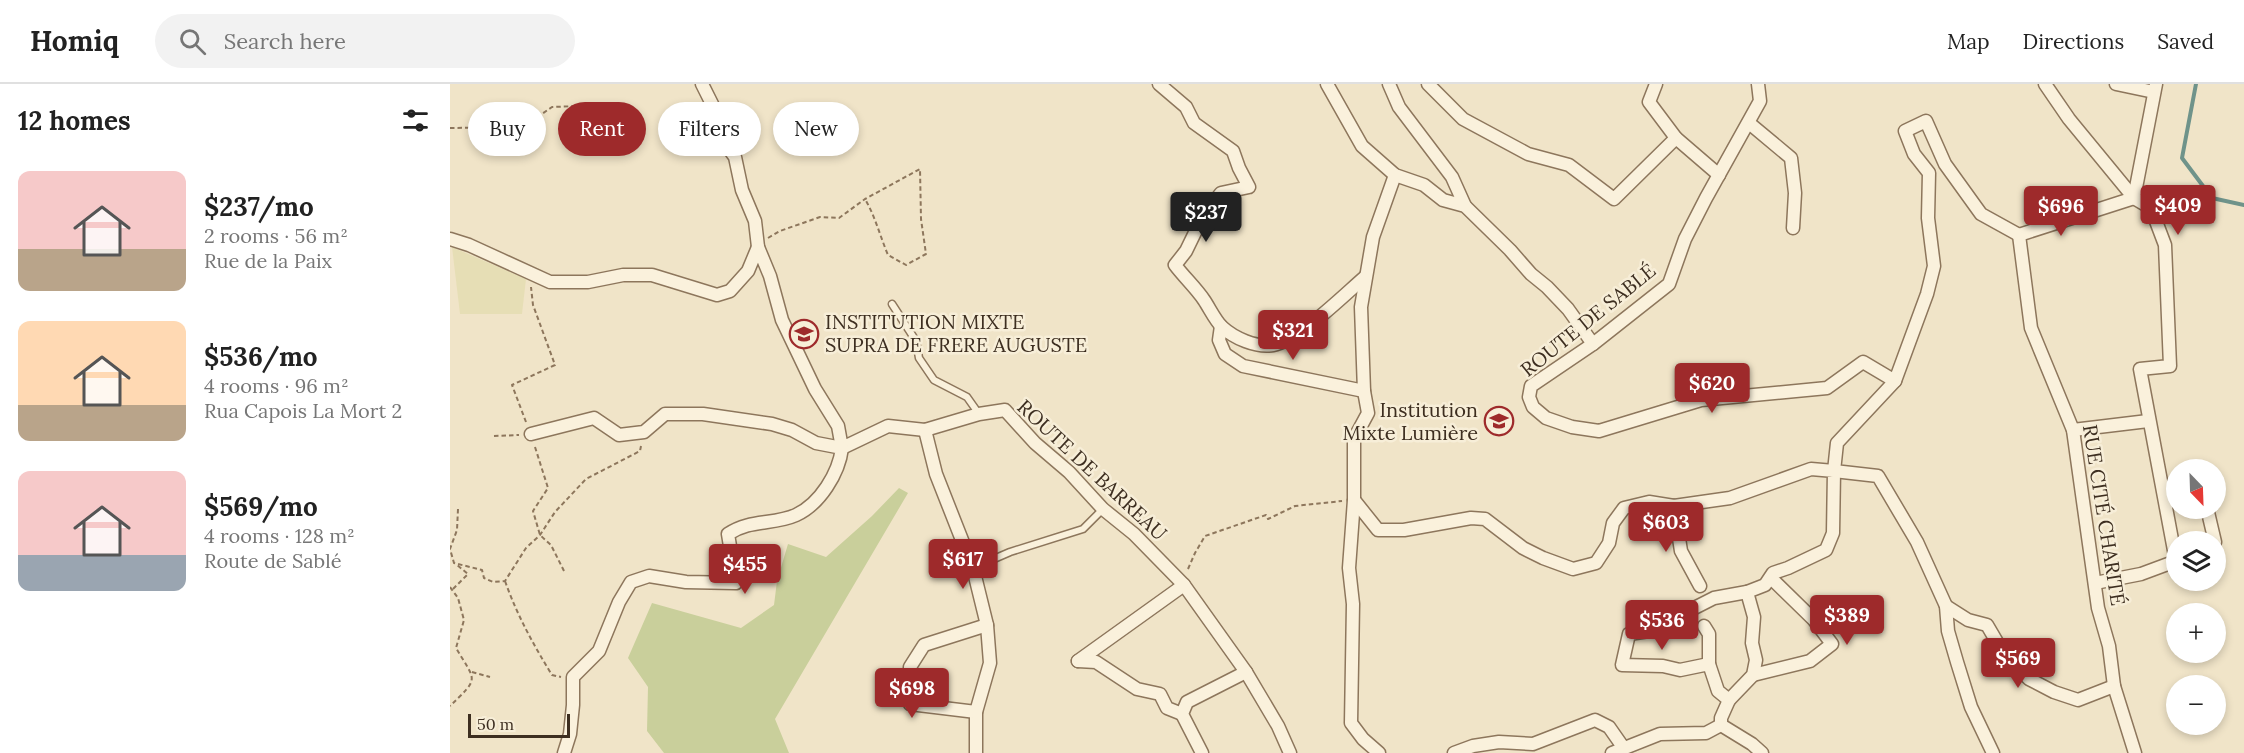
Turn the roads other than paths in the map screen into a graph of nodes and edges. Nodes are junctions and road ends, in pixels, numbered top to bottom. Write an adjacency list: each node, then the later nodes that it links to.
1 (702, 84): 20 (street)
2 (1160, 84): 23 (street)
3 (1327, 84): 14 (street)
4 (1389, 84): 16 (street)
5 (1428, 84): 12 (street)
6 (1656, 84): 12 (street)
7 (1758, 84): 11 (street, ROUTE DE SABLÉ)
8 (2045, 84): 15 (street)
9 (2116, 84): 10 (street)
10 (2155, 88): 15 (street)
11 (1749, 123): 13 (street, ROUTE DE SABLÉ); 17 (street)
12 (1676, 138): 13 (street)
13 (1719, 175): 24 (street, ROUTE DE SABLÉ)
14 (1395, 176): 16 (street); 21 (street)
15 (2134, 198): 18 (street); 28 (street)
16 (1465, 206): 24 (street)
17 (1793, 228)
18 (2019, 235): 25 (street); 30 (street, RUE CITÉ CHARITÉ)
19 (450, 239): 20 (street)
20 (758, 245): 32 (street)
21 (1365, 277): 23 (street); 26 (street)
22 (892, 304): 27 (lane)
23 (1221, 326): 26 (street)
24 (1593, 344): 25 (street, ROUTE DE SABLÉ)
25 (1895, 381): 33 (street)
26 (1364, 391): 34 (street)
27 (978, 414): 29 (street, ROUTE DE BARREAU); 36 (street, ROUTE DE BARREAU)
28 (2148, 422): 30 (street); 37 (street)
29 (925, 430): 32 (street, ROUTE DE BARREAU); 39 (street)
30 (2073, 430): 41 (street, RUE CITÉ CHARITÉ)
31 (531, 434): 32 (street)
32 (842, 448): 57 (street)
33 (1834, 471): 35 (street); 40 (street); 45 (street)
34 (1354, 500): 35 (street); 61 (street)
35 (1674, 506): 43 (street)
36 (1103, 509): 39 (lane); 42 (street, ROUTE DE BARREAU)
37 (2170, 531)
38 (2166, 565): 41 (street)
39 (973, 568): 46 (street)
40 (1771, 578): 44 (street); 50 (street)
41 (2095, 583): 51 (street, RUE CITÉ CHARITÉ)
42 (1184, 585): 49 (street, ROUTE DE BARREAU); 54 (street)
43 (1700, 586)
44 (1747, 592): 48 (street); 50 (street)
45 (1946, 606): 51 (street); 64 (street)
46 (987, 625): 53 (street); 53 (street)
47 (1704, 626): 48 (street)
48 (1709, 664): 52 (street)
49 (1246, 672): 54 (street); 60 (street, ROUTE DE BARREAU)
50 (1753, 675): 52 (street)
51 (2114, 686): 65 (street, RUE CITÉ CHARITÉ)
52 (1729, 700): 55 (street)
53 (976, 712): 58 (street)
54 (1182, 714): 59 (street)
55 (1721, 725): 56 (street); 63 (street)
56 (1618, 750): 62 (street)
57 (564, 753)
58 (976, 753)
59 (1202, 753)
60 (1290, 753)
61 (1379, 753)
62 (1454, 753)
63 (1762, 753)
64 (1993, 753)
65 (2135, 753)

